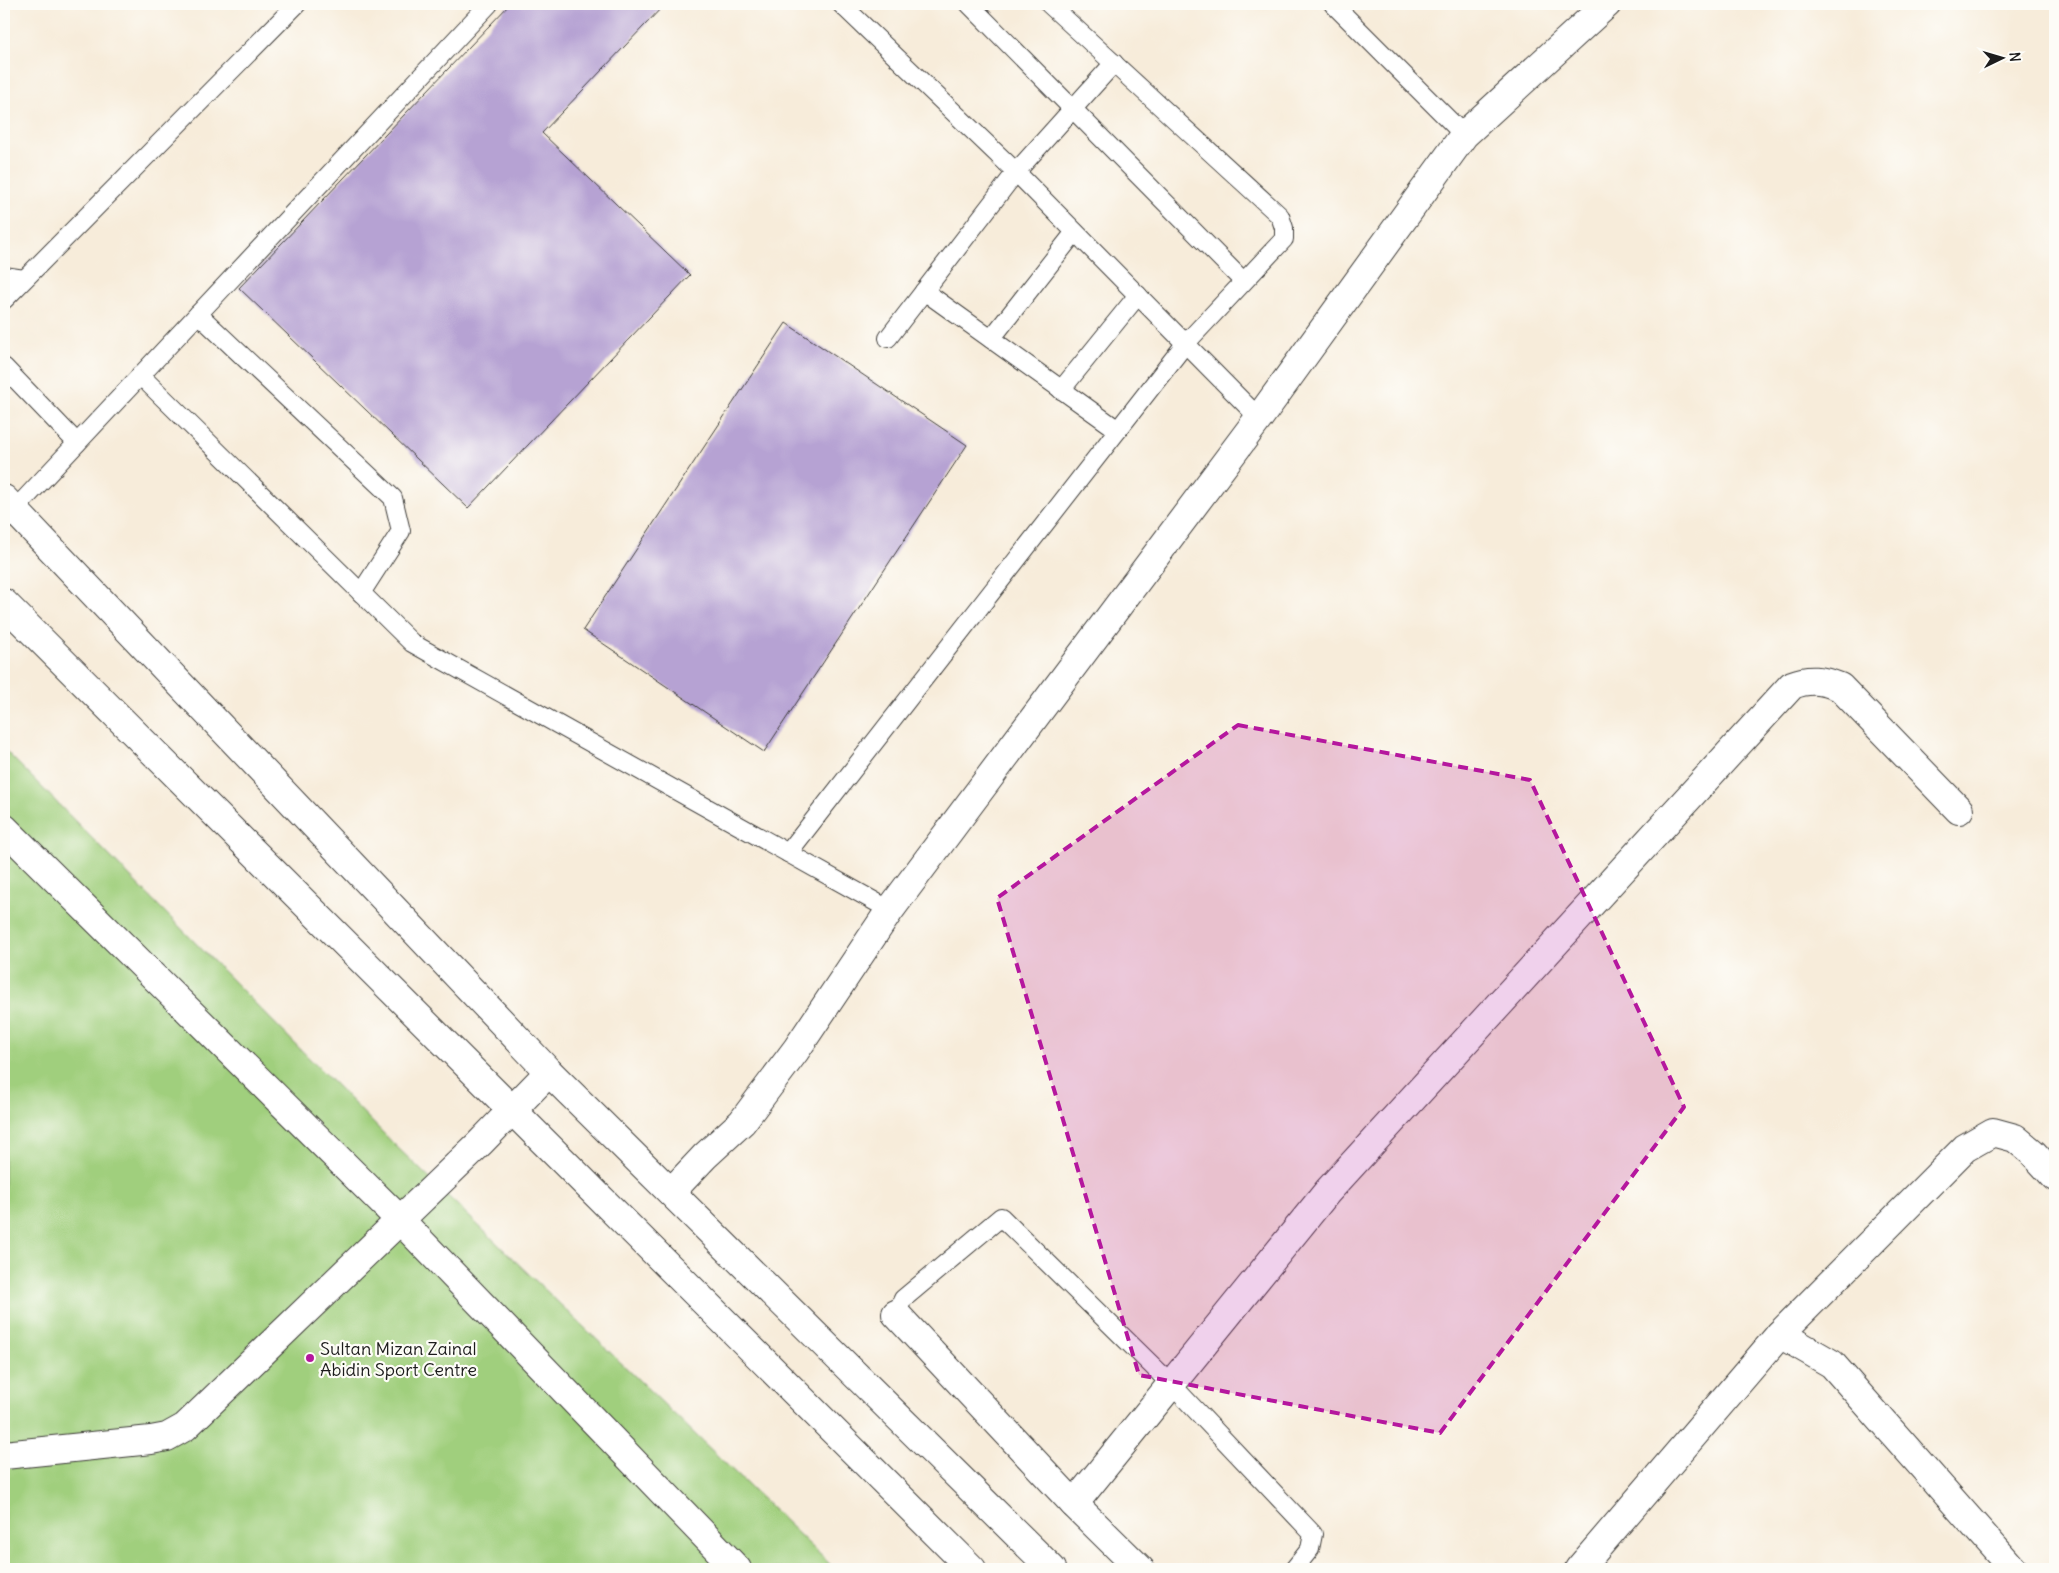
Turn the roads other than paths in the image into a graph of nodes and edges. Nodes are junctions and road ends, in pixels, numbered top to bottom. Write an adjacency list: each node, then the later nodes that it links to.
1 (296, 4): 14 (lane)
2 (489, 4): 19 (lane)
3 (841, 4): 11 (lane)
4 (969, 4): 9 (lane)
5 (1049, 4): 8 (lane)
6 (1333, 4): 10 (lane)
7 (1607, 4): 10 (street)
8 (1114, 63): 9 (lane); 15 (lane)
9 (1073, 109): 11 (lane); 15 (lane)
10 (1464, 134): 26 (street)
11 (1016, 172): 12 (lane); 16 (lane)
12 (1074, 232): 17 (lane); 21 (lane)
13 (4, 276): 14 (lane)
14 (24, 279): 18 (lane)
15 (1243, 282): 22 (lane)
16 (924, 291): 20 (lane); 21 (lane)
17 (1138, 296): 22 (lane); 25 (lane)
18 (4, 300)
19 (198, 314): 24 (lane); 30 (lane)
20 (888, 338)
21 (991, 339): 25 (lane)
22 (1185, 344): 26 (lane); 27 (lane)
23 (4, 367): 28 (lane)
24 (140, 375): 28 (lane); 30 (lane)
25 (1061, 390): 27 (lane)
26 (1259, 418): 35 (street)
27 (1118, 430): 34 (lane)
28 (77, 443): 29 (lane)
29 (7, 510): 36 (street)
30 (361, 593): 34 (lane)
31 (4, 603): 37 (street)
32 (1959, 810): 43 (street)
33 (4, 828): 40 (street)
34 (788, 853): 35 (lane)
35 (890, 910): 39 (street)
36 (549, 1072): 37 (street); 39 (street)
37 (513, 1109): 40 (street); 47 (street)
38 (2055, 1178): 42 (street)
39 (671, 1192): 48 (street)
40 (400, 1220): 44 (street); 46 (street)
41 (896, 1314): 43 (lane); 45 (street)
42 (1780, 1334): 51 (street); 52 (street)
43 (1171, 1384): 45 (street); 50 (lane)
44 (4, 1455)
45 (1074, 1504): 49 (street)
46 (738, 1569)
47 (972, 1569)
48 (1052, 1569)
49 (1140, 1569)
50 (1294, 1569)
51 (1579, 1569)
52 (2013, 1569)

